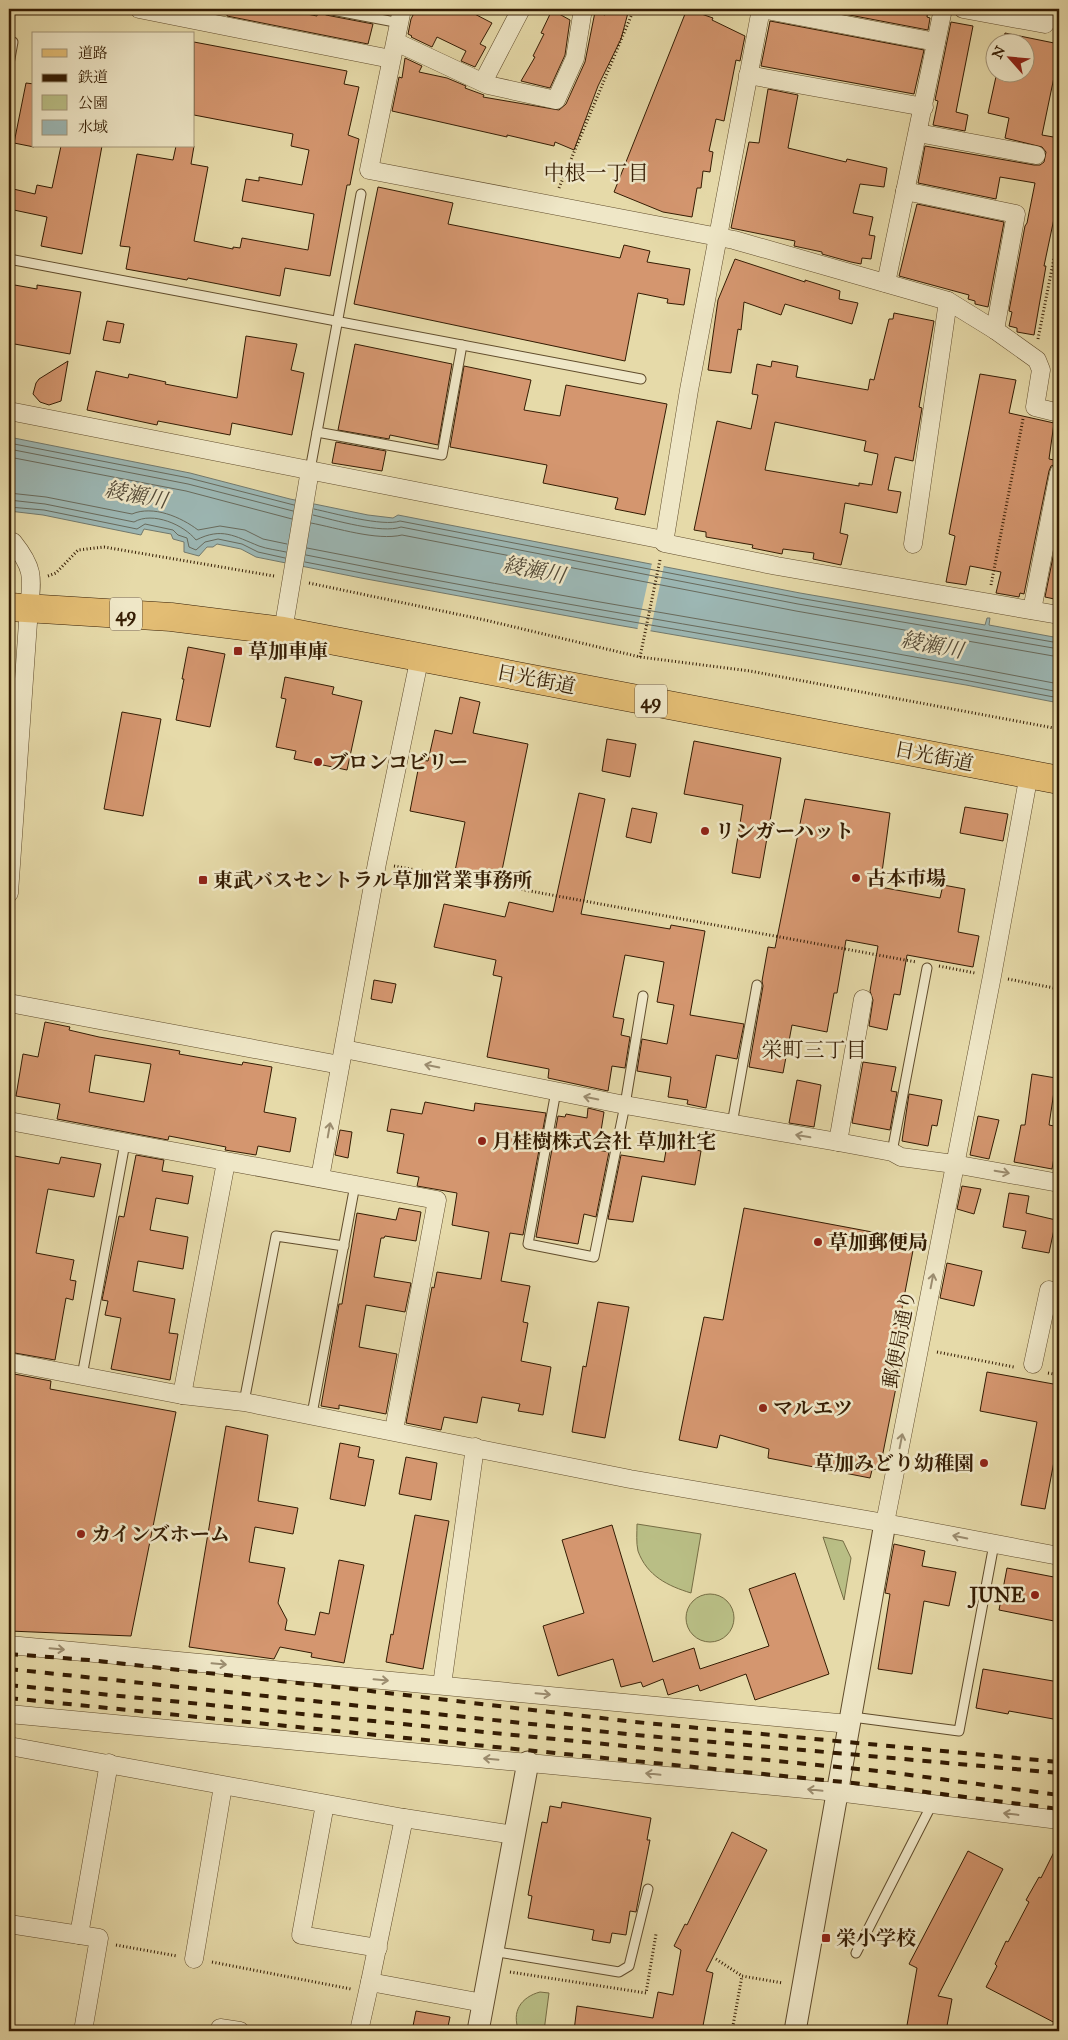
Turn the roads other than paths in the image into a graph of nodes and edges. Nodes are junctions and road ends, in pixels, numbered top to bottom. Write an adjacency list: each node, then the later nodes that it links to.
1 (139, 9): 12 (street)
2 (327, 9): 9 (lane)
3 (521, 9): 15 (street)
4 (581, 9): 15 (street)
5 (761, 9): 11 (street); 14 (street)
6 (944, 9): 11 (street)
7 (964, 9): 8 (street)
8 (1048, 9)
9 (401, 16): 12 (street)
10 (13, 42): 13 (lane)
11 (936, 42): 16 (street)
12 (393, 51): 15 (street); 21 (street)
13 (9, 64)
14 (748, 75): 16 (street); 21 (street)
15 (483, 82)
16 (924, 107): 17 (street)
17 (918, 132): 18 (street); 19 (street)
18 (1036, 155)
19 (905, 191): 23 (street); 26 (street)
20 (361, 194): 25 (lane)
21 (719, 237): 23 (street); 34 (street)
22 (9, 259): 25 (lane)
23 (886, 283): 24 (street)
24 (948, 301): 26 (street); 36 (street)
25 (338, 322): 27 (lane); 31 (lane)
26 (995, 330): 30 (street)
27 (462, 345): 28 (lane); 31 (lane)
28 (641, 379)
29 (9, 411): 32 (street)
30 (1059, 413)
31 (317, 432): 32 (lane)
32 (310, 470): 34 (street); 40 (street)
33 (1059, 473): 38 (street)
34 (664, 540): 38 (street)
35 (9, 541): 37 (street)
36 (913, 544)
37 (19, 607): 40 (main road, 日光街道 / 49); 44 (street)
38 (1032, 610): 39 (street)
39 (1059, 615)
40 (283, 631): 41 (main road, 日光街道 / 49)
41 (420, 656): 42 (main road, 日光街道 / 49); 50 (street)
42 (1029, 774): 43 (main road, 日光街道 / 49); 59 (street, 郵便局通り)
43 (1059, 780)
44 (9, 893)
45 (929, 966): 57 (lane)
46 (757, 985): 54 (lane)
47 (643, 996): 52 (lane)
48 (863, 999): 56 (street)
49 (9, 1003): 50 (street)
50 (342, 1057): 51 (street, one-way to 50); 60 (street, one-way to 50)
51 (556, 1091): 52 (street, one-way to 51); 52 (lane)
52 (625, 1104): 54 (street)
53 (9, 1120): 55 (street)
54 (732, 1124): 56 (street, one-way to 54)
55 (125, 1142): 58 (street); 67 (lane)
56 (838, 1142): 57 (street)
57 (892, 1152): 59 (street)
58 (226, 1162): 60 (street); 68 (street)
59 (954, 1164): 61 (street, one-way to 61); 73 (street, 郵便局通り, one-way to 59)
60 (320, 1178): 62 (street)
61 (1059, 1183)
62 (355, 1185): 63 (lane); 71 (street)
63 (344, 1246): 69 (lane); 70 (lane)
64 (1059, 1293): 66 (street)
65 (9, 1362): 67 (street)
66 (1032, 1368)
67 (82, 1376): 68 (street)
68 (182, 1395): 69 (street)
69 (244, 1402): 70 (street)
70 (312, 1414): 71 (street)
71 (394, 1430): 72 (street)
72 (475, 1447): 73 (street); 77 (street)
73 (885, 1523): 74 (street, one-way to 73); 79 (street)
74 (994, 1544): 75 (street); 79 (lane)
75 (1059, 1556)
76 (9, 1645): 77 (street, one-way to 77)
77 (442, 1685): 79 (street, one-way to 79)
78 (9, 1714): 81 (street, one-way to 78)
79 (854, 1721): 84 (street)
80 (9, 1747): 82 (street)
81 (528, 1762): 84 (street, one-way to 81); 89 (street)
82 (109, 1764): 83 (street); 92 (street)
83 (223, 1786): 85 (street); 96 (street)
84 (837, 1792): 86 (street); 104 (street)
85 (324, 1804): 87 (street); 93 (street)
86 (932, 1804): 88 (street, one-way to 86); 95 (lane)
87 (404, 1818): 89 (street); 93 (street)
88 (1059, 1820)
89 (514, 1836): 94 (street)
90 (648, 1889): 94 (lane)
91 (9, 1924): 92 (street)
92 (79, 1935): 99 (street)
93 (378, 1948): 97 (street)
94 (492, 1951): 98 (street)
95 (856, 1953)
96 (194, 1959)
97 (369, 1987): 98 (street); 102 (street)
98 (483, 2003): 103 (street)
99 (83, 2031)
100 (220, 2031): 101 (street)
101 (240, 2031)
102 (359, 2031)
103 (478, 2031)
104 (795, 2031)

